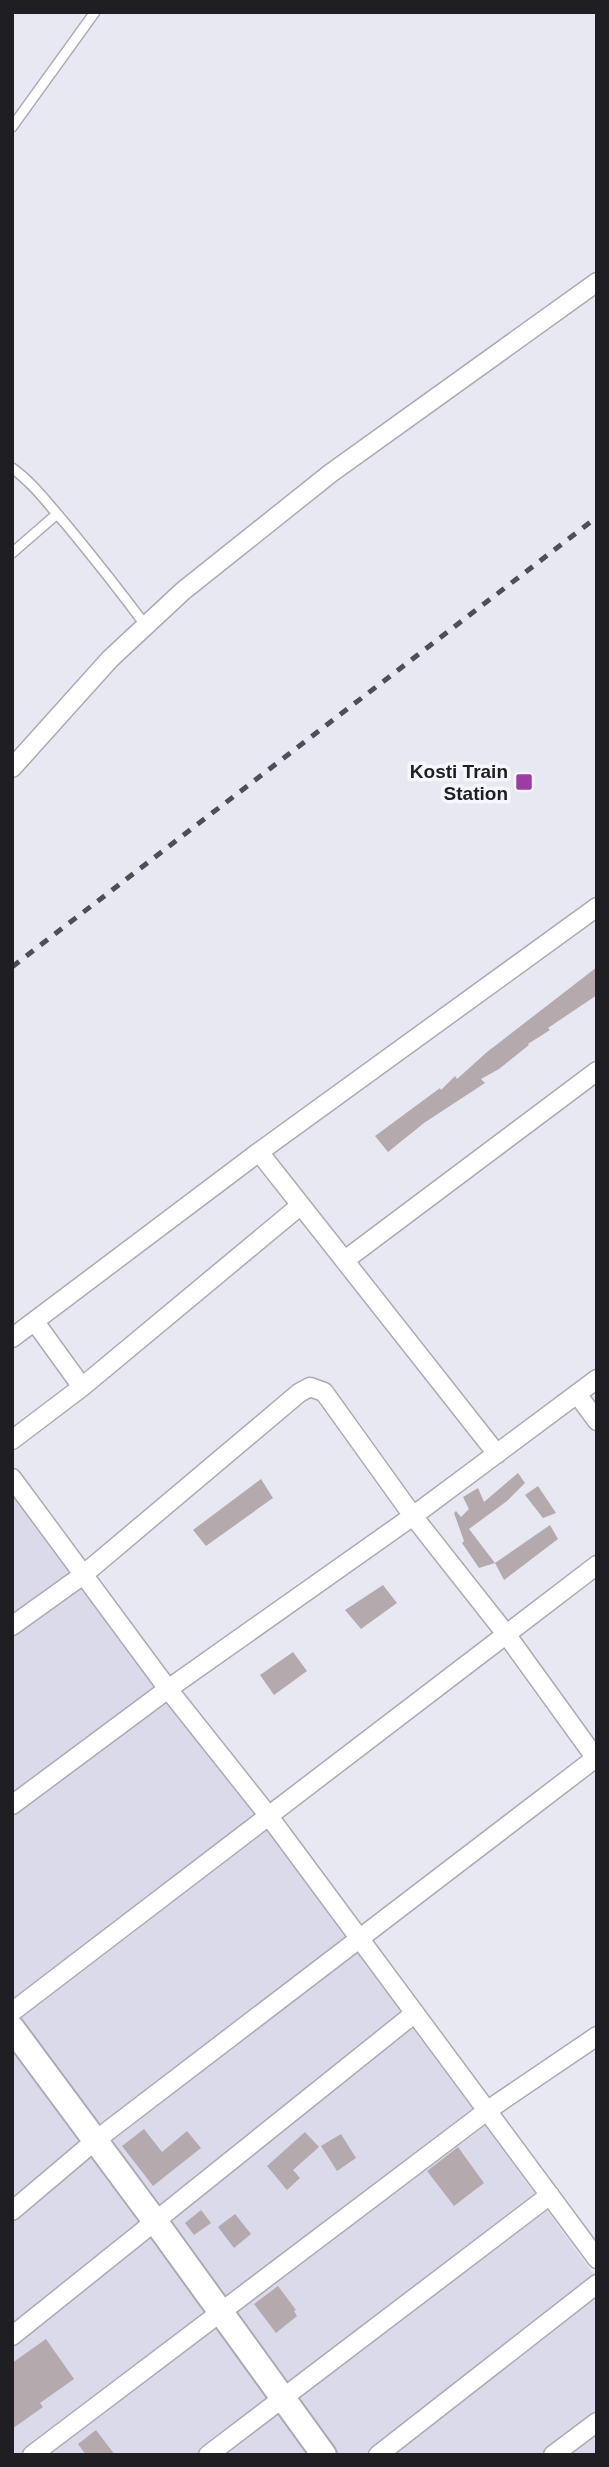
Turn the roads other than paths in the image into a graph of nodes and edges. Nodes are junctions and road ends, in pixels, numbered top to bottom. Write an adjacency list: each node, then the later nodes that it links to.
1 (95, 12): 2 (lane)
2 (12, 127)
3 (597, 282): 7 (street)
4 (12, 468): 5 (lane)
5 (57, 514): 6 (lane); 7 (lane)
6 (12, 553)
7 (146, 626): 8 (street)
8 (12, 768)
9 (597, 907): 11 (street)
10 (597, 1071): 13 (street)
11 (259, 1152): 12 (street); 14 (street)
12 (301, 1205): 13 (street); 17 (street)
13 (345, 1260): 21 (street)
14 (35, 1322): 15 (street); 17 (street)
15 (12, 1338)
16 (597, 1379): 18 (street)
17 (82, 1387): 20 (street)
18 (577, 1394): 19 (street); 21 (street)
19 (597, 1421)
20 (12, 1440)
21 (497, 1454): 23 (street)
22 (12, 1478): 25 (street)
23 (413, 1516): 25 (street); 27 (street); 28 (street)
24 (597, 1564): 27 (street)
25 (83, 1575): 26 (street); 28 (street)
26 (12, 1626)
27 (506, 1634): 29 (street); 31 (street)
28 (168, 1689): 30 (street); 31 (street)
29 (596, 1758): 32 (street)
30 (12, 1805)
31 (268, 1815): 32 (street); 33 (street)
32 (359, 1940): 34 (street); 38 (street)
33 (12, 2012)
34 (415, 2013): 37 (street); 41 (street)
35 (12, 2028): 38 (street)
36 (597, 2036): 37 (street)
37 (488, 2110): 39 (street); 44 (street)
38 (96, 2140): 40 (street); 41 (street)
39 (550, 2195): 42 (street); 46 (street)
40 (12, 2211)
41 (155, 2221): 44 (street); 45 (street)
42 (597, 2259)
43 (597, 2284): 51 (street)
44 (221, 2313): 46 (street); 48 (street)
45 (12, 2336)
46 (284, 2399): 49 (street); 50 (street)
47 (597, 2422): 52 (street)
48 (32, 2455)
49 (208, 2455)
50 (324, 2455)
51 (378, 2455)
52 (553, 2455)

